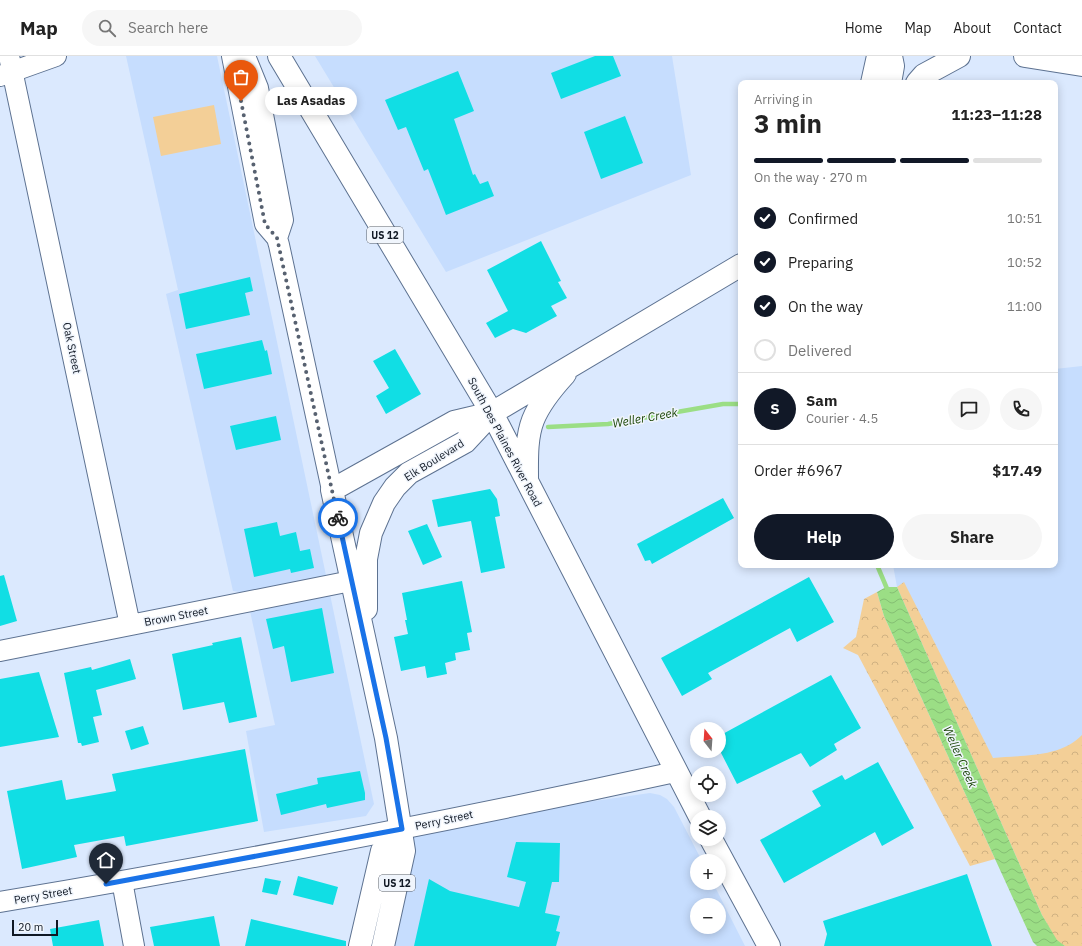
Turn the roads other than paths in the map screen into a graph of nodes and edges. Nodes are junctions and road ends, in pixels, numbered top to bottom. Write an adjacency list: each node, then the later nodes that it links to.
1 (56, 56): 10 (street)
2 (232, 56): 14 (street)
3 (246, 56): 14 (street)
4 (279, 56): 17 (main road, South Des Plaines River Road / US 12)
5 (878, 56): 11 (main road)
6 (891, 56): 12 (main road)
7 (959, 56): 13 (main road)
8 (1025, 56): 9 (main road)
9 (1082, 65)
10 (7, 68): 21 (street, Oak Street)
11 (873, 80)
12 (891, 80)
13 (920, 80)
14 (277, 238): 19 (street)
15 (738, 267): 16 (main road, Elk Boulevard)
16 (576, 363): 17 (main road, Elk Boulevard); 18 (main road)
17 (492, 413): 18 (main road, South Des Plaines River Road); 19 (main road, Elk Boulevard); 23 (main road, Elk Boulevard)
18 (527, 482): 24 (main road, South Des Plaines River Road)
19 (332, 490): 20 (main road, US 12)
20 (351, 581): 21 (street, Brown Street); 23 (main road, US 12)
21 (130, 625): 22 (street, Brown Street)
22 (0, 651)
23 (367, 652): 26 (main road, US 12)
24 (675, 772): 25 (main road, South Des Plaines River Road); 26 (street, Perry Street)
25 (696, 810)
26 (402, 829): 28 (street, Perry Street); 31 (main road, US 12); 32 (main road, US 12)
27 (715, 846): 33 (main road)
28 (122, 881): 29 (street, Perry Street); 30 (street)
29 (0, 902)
30 (134, 946)
31 (360, 946)
32 (383, 946)
33 (769, 946)

